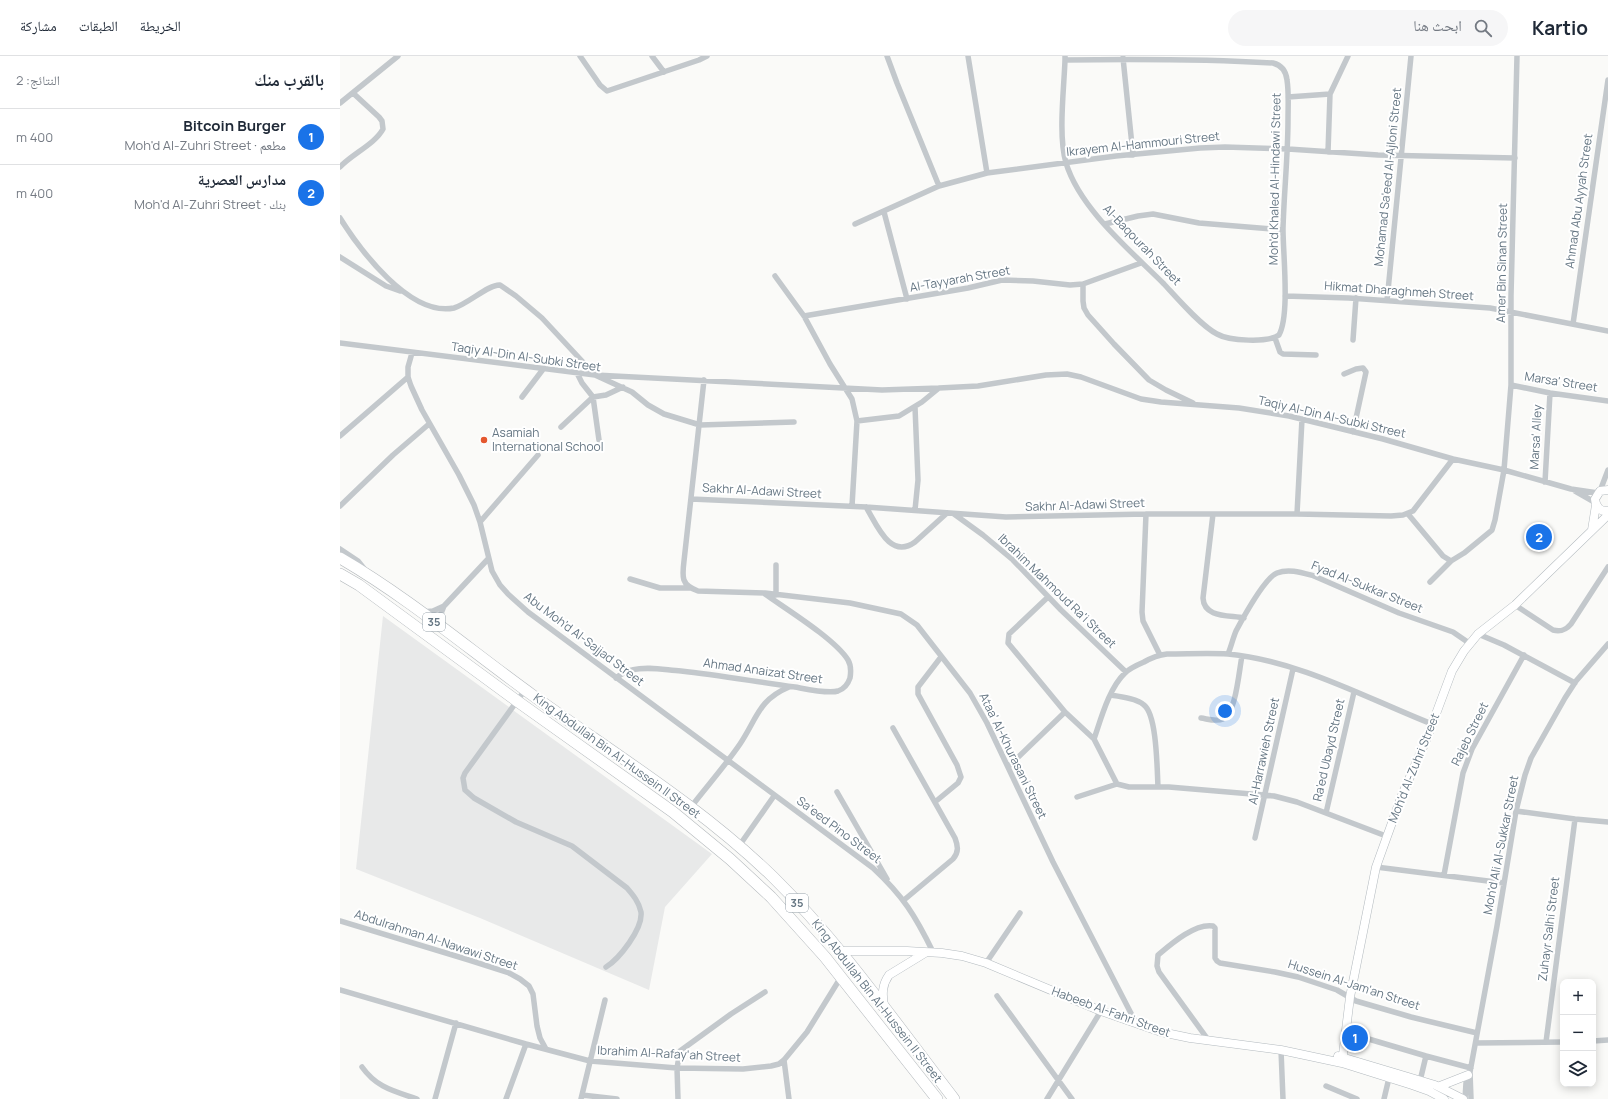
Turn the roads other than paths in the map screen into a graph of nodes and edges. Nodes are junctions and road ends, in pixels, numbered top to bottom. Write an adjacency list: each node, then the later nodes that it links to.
1 (398, 56): 14 (street)
2 (580, 56): 12 (street)
3 (652, 56): 12 (street)
4 (707, 56): 12 (street)
5 (887, 56): 26 (street)
6 (968, 56): 25 (street)
7 (1348, 56): 15 (street)
8 (1411, 56): 21 (street, Mohamad Sa'eed Al-Ajloni Street)
9 (1517, 56): 22 (street, Amer Bin Sinan Street)
10 (1065, 58): 11 (street, Moh'd Khaled Al-Hindawi Street); 23 (street, Al-Baqourah Street)
11 (1123, 58): 16 (street, Moh'd Khaled Al-Hindawi Street); 20 (street)
12 (664, 72)
13 (1608, 80): 43 (street, Ahmad Abu Ayyah Street)
14 (353, 93): 17 (street); 24 (street)
15 (1330, 94): 16 (street); 19 (street)
16 (1288, 97): 18 (street, Moh'd Khaled Al-Hindawi Street)
17 (340, 103)
18 (1288, 149): 19 (street, Ikrayem Al-Hammouri Street); 20 (street, Ikrayem Al-Hammouri Street); 31 (street, Moh'd Khaled Al-Hindawi Street)
19 (1328, 152): 21 (street, Ikrayem Al-Hammouri Street)
20 (1133, 155): 23 (street, Ikrayem Al-Hammouri Street)
21 (1402, 156): 22 (street, Ikrayem Al-Hammouri Street); 40 (street, Mohamad Sa'eed Al-Ajloni Street)
22 (1515, 158): 41 (street, Amer Bin Sinan Street)
23 (1066, 163): 25 (street, Ikrayem Al-Hammouri Street); 30 (street, Al-Baqourah Street)
24 (340, 167)
25 (987, 173): 26 (street, Ikrayem Al-Hammouri Street)
26 (939, 186): 27 (street, Ikrayem Al-Hammouri Street)
27 (884, 212): 29 (street, Ikrayem Al-Hammouri Street); 39 (street)
28 (340, 218): 36 (street)
29 (855, 224)
30 (1105, 224): 31 (street); 33 (street, Al-Baqourah Street)
31 (1283, 230): 37 (street, Moh'd Khaled Al-Hindawi Street)
32 (340, 257): 36 (street)
33 (1141, 263): 35 (street, Al-Tayyarah Street); 45 (street, Al-Baqourah Street)
34 (775, 276): 42 (street)
35 (1083, 284): 39 (street, Al-Tayyarah Street); 64 (street)
36 (401, 291): 53 (street)
37 (1285, 296): 38 (street, Hikmat Dharaghmeh Street); 45 (street)
38 (1356, 298): 40 (street, Hikmat Dharaghmeh Street); 46 (street)
39 (908, 299): 42 (street, Al-Tayyarah Street)
40 (1387, 300): 41 (street, Hikmat Dharaghmeh Street)
41 (1511, 312): 43 (street, Hikmat Dharaghmeh Street); 56 (street, Amer Bin Sinan Street)
42 (804, 316): 58 (street)
43 (1573, 324): 44 (street, Hikmat Dharaghmeh Street)
44 (1608, 330)
45 (1275, 338): 49 (street)
46 (1353, 340)
47 (340, 344): 48 (street, Taqiy Al-Din Al-Subki Street)
48 (412, 353): 50 (street, Taqiy Al-Din Al-Subki Street); 54 (street, Abu Moh'd Al-Sajjad Street)
49 (1316, 355)
50 (544, 368): 51 (street, Taqiy Al-Din Al-Subki Street); 61 (street)
51 (577, 373): 53 (street, Taqiy Al-Din Al-Subki Street); 62 (street)
52 (1344, 374): 72 (street)
53 (595, 375): 55 (street, Taqiy Al-Din Al-Subki Street); 57 (street, Taqiy Al-Din Al-Subki Street)
54 (408, 377): 69 (street, Abu Moh'd Al-Sajjad Street); 73 (street)
55 (704, 380): 58 (street, Taqiy Al-Din Al-Subki Street); 70 (street)
56 (1511, 385): 60 (street, Marsa' Street); 77 (street, Amer Bin Sinan Street)
57 (623, 387): 62 (street); 70 (street, Taqiy Al-Din Al-Subki Street)
58 (846, 388): 59 (street, Taqiy Al-Din Al-Subki Street); 67 (street)
59 (940, 388): 64 (street, Taqiy Al-Din Al-Subki Street); 65 (street)
60 (1550, 392): 63 (street, Marsa' Street); 79 (street, Marsa' Alley)
61 (522, 397)
62 (593, 397): 71 (street); 74 (street)
63 (1608, 401)
64 (1197, 405): 66 (street, Taqiy Al-Din Al-Subki Street)
65 (915, 407): 67 (street); 87 (street)
66 (1302, 419): 72 (street, Taqiy Al-Din Al-Subki Street); 92 (street)
67 (857, 420): 85 (street)
68 (794, 422): 70 (street, Taqiy Al-Din Al-Subki Street)
69 (429, 424): 84 (street); 95 (street, Abu Moh'd Al-Sajjad Street)
70 (700, 425): 82 (street)
71 (561, 427)
72 (1353, 432): 76 (street, Taqiy Al-Din Al-Subki Street)
73 (340, 436)
74 (599, 440)
75 (538, 455): 95 (street)
76 (1453, 460): 77 (street, Taqiy Al-Din Al-Subki Street); 93 (street)
77 (1504, 470): 79 (street, Taqiy Al-Din Al-Subki Street); 100 (street, Amer Bin Sinan Street)
78 (1608, 470): 81 (street)
79 (1545, 482): 80 (street, Taqiy Al-Din Al-Subki Street)
80 (1571, 489): 81 (street, Taqiy Al-Din Al-Subki Street); 83 (street, Taqiy Al-Din Al-Subki Street)
81 (1602, 491): 83 (street)
82 (691, 499): 85 (street, Sakhr Al-Adawi Street); 109 (street)
83 (1596, 504): 88 (street); 96 (street)
84 (340, 506)
85 (852, 506): 86 (street, Sakhr Al-Adawi Street)
86 (866, 507): 87 (street, Sakhr Al-Adawi Street); 89 (street)
87 (915, 510): 89 (street, Sakhr Al-Adawi Street)
88 (1608, 511)
89 (950, 513): 90 (street, Sakhr Al-Adawi Street); 112 (street, Ibrahim Mahmoud Ra'i Street)
90 (1146, 514): 91 (street, Sakhr Al-Adawi Street); 122 (street)
91 (1213, 514): 92 (street, Sakhr Al-Adawi Street); 116 (street)
92 (1297, 514): 93 (street, Sakhr Al-Adawi Street)
93 (1408, 514): 100 (street)
94 (1608, 515): 96 (street, Moh'd Al-Zuhri Street)
95 (480, 522): 99 (street, Abu Moh'd Al-Sajjad Street)
96 (1592, 530): 113 (street, Moh'd Al-Zuhri Street)
97 (340, 549): 106 (street)
98 (340, 558): 106 (highway, King Abdullah Bin Al-Hussein II Street / 35)
99 (488, 559): 103 (street); 104 (street, Abu Moh'd Al-Sajjad Street)
100 (1451, 561): 108 (street, Amer Bin Sinan Street)
101 (776, 565): 111 (street)
102 (1608, 567): 113 (street)
103 (478, 571): 104 (street); 114 (street)
104 (492, 572): 128 (street, Abu Moh'd Al-Sajjad Street)
105 (340, 574): 134 (highway, King Abdullah Bin Al-Hussein II Street / 35)
106 (368, 575): 115 (highway, King Abdullah Bin Al-Hussein II Street / 35)
107 (630, 579): 109 (street, Ataa' Al-Khurasani Street)
108 (1430, 582)
109 (691, 588): 110 (street, Ataa' Al-Khurasani Street)
110 (764, 594): 111 (street, Ataa' Al-Khurasani Street); 130 (street, Ahmad Anaizat Street)
111 (776, 595): 125 (street, Ataa' Al-Khurasani Street)
112 (1048, 597): 127 (street, Ibrahim Mahmoud Ra'i Street); 135 (street)
113 (1515, 605): 118 (street, Moh'd Al-Zuhri Street)
114 (444, 606): 115 (street); 117 (street)
115 (421, 612): 117 (highway, King Abdullah Bin Al-Hussein II Street / 35)
116 (1244, 618): 119 (street, Fyad Al-Sukkar Street); 121 (street, Fyad Al-Sukkar Street)
117 (441, 627): 131 (highway, King Abdullah Bin Al-Hussein II Street / 35)
118 (1478, 634): 119 (street, Moh'd Al-Zuhri Street); 123 (street)
119 (1469, 643): 137 (street, Moh'd Al-Zuhri Street)
120 (1608, 644): 129 (street, Moh'd Ali Al-Sukkar Street)
121 (1228, 654): 122 (street); 124 (street)
122 (1160, 655): 127 (street)
123 (1524, 655): 129 (street); 158 (street, Rajeb Street)
124 (1242, 656): 126 (street); 136 (street)
125 (941, 657): 141 (street, Ataa' Al-Khurasani Street); 148 (street)
126 (1293, 669): 132 (street); 145 (street, Al-Harrawieh Street)
127 (1126, 672): 133 (street)
128 (616, 678): 130 (street, Ahmad Anaizat Street); 140 (street, Abu Moh'd Al-Sajjad Street)
129 (1575, 683): 150 (street, Moh'd Ali Al-Sukkar Street)
130 (790, 686): 140 (street)
131 (525, 690): 134 (street); 149 (highway, King Abdullah Bin Al-Hussein II Street / 35)
132 (1354, 692): 137 (street); 151 (street, Ra'ed Ubayd Street)
133 (1111, 695): 139 (street); 143 (street)
134 (517, 701): 167 (street); 168 (highway, King Abdullah Bin Al-Hussein II Street / 35)
135 (1065, 712): 139 (street); 141 (street)
136 (1201, 718)
137 (1432, 724): 154 (street, Moh'd Al-Zuhri Street)
138 (893, 728): 148 (street)
139 (1094, 739): 142 (street)
140 (727, 760): 146 (street, Sa‘eed Pino Street); 149 (street)
141 (1008, 767): 177 (street, Ataa' Al-Khurasani Street)
142 (1117, 784): 143 (street); 147 (street)
143 (1158, 787): 145 (street)
144 (837, 792): 160 (street)
145 (1266, 794): 151 (street); 155 (street, Al-Harrawieh Street)
146 (774, 796): 156 (street); 160 (street, Sa‘eed Pino Street)
147 (1077, 797)
148 (935, 802): 161 (street)
149 (691, 807): 156 (highway, King Abdullah Bin Al-Hussein II Street / 35)
150 (1516, 811): 152 (street); 159 (street, Moh'd Ali Al-Sukkar Street)
151 (1326, 813): 154 (street)
152 (1575, 819): 153 (street); 183 (street, Zuhayr Salhi Street)
153 (1608, 822)
154 (1386, 836): 157 (street, Moh'd Al-Zuhri Street)
155 (1256, 838)
156 (738, 846): 164 (highway, King Abdullah Bin Al-Hussein II Street / 35)
157 (1376, 867): 158 (street); 172 (street, Moh'd Al-Zuhri Street)
158 (1444, 875): 159 (street)
159 (1504, 883): 179 (street, Moh'd Ali Al-Sukkar Street)
160 (890, 884): 161 (street, Sa‘eed Pino Street)
161 (904, 900): 165 (street, Sa‘eed Pino Street)
162 (1020, 913): 166 (street)
163 (340, 921): 187 (street, Abdulrahman Al-Nawawi Street)
164 (839, 951): 165 (street, Habeeb Al-Fahri Street); 174 (highway, King Abdullah Bin Al-Hussein II Street / 35)
165 (929, 953): 166 (street, Habeeb Al-Fahri Street); 174 (street)
166 (986, 964): 175 (street, Habeeb Al-Fahri Street)
167 (606, 967)
168 (841, 977): 190 (street, Ibrahim Al-Rafay‘ah Street); 208 (highway, King Abdullah Bin Al-Hussein II Street / 35)
169 (340, 990): 176 (street, Ibrahim Al-Rafay‘ah Street)
170 (765, 992): 194 (street)
171 (997, 996): 198 (street)
172 (1350, 997): 178 (street, Moh'd Al-Zuhri Street); 179 (street, Hussein Al-Jam'an Street); 181 (street, Hussein Al-Jam'an Street)
173 (605, 1000): 192 (street)
174 (884, 1009): 209 (highway, King Abdullah Bin Al-Hussein II Street / 35)
175 (1102, 1011): 177 (street, Habeeb Al-Fahri Street); 198 (street)
176 (456, 1023): 186 (street, Ibrahim Al-Rafay‘ah Street); 203 (street)
177 (1136, 1023): 181 (street, Habeeb Al-Fahri Street)
178 (1346, 1032): 189 (street); 191 (street, Moh'd Al-Zuhri Street)
179 (1477, 1033): 185 (street, Moh'd Ali Al-Sukkar Street)
180 (1608, 1040): 182 (street)
181 (1209, 1041): 188 (street, Habeeb Al-Fahri Street)
182 (1596, 1041)
183 (1546, 1042): 184 (street); 185 (street)
184 (1560, 1042)
185 (1476, 1043): 195 (street, Moh'd Ali Al-Sukkar Street)
186 (526, 1044): 187 (street, Ibrahim Al-Rafay‘ah Street); 204 (street)
187 (546, 1049): 192 (street, Ibrahim Al-Rafay‘ah Street)
188 (1281, 1050): 191 (street, Habeeb Al-Fahri Street); 212 (street)
189 (1426, 1056): 195 (street); 197 (street)
190 (784, 1060): 194 (street, Ibrahim Al-Rafay‘ah Street); 207 (street)
191 (1342, 1060): 196 (street, Habeeb Al-Fahri Street); 197 (street, Habeeb Al-Fahri Street)
192 (590, 1061): 194 (street, Ibrahim Al-Rafay‘ah Street); 201 (street)
193 (362, 1067): 202 (street)
194 (677, 1068): 206 (street)
195 (1470, 1072): 200 (street); 216 (street, Moh'd Ali Al-Sukkar Street); 217 (street, Moh'd Ali Al-Sukkar Street)
196 (1390, 1078): 214 (street); 215 (street, Habeeb Al-Fahri Street)
197 (1420, 1080): 200 (street, Habeeb Al-Fahri Street)
198 (1059, 1081): 210 (street); 211 (street)
199 (1326, 1086): 213 (street)
200 (1440, 1086): 216 (street, Habeeb Al-Fahri Street)
201 (582, 1097): 205 (street)
202 (417, 1099)
203 (435, 1099)
204 (506, 1099)
205 (617, 1099)
206 (678, 1099)
207 (789, 1099)
208 (937, 1099)
209 (954, 1099)
210 (1047, 1099)
211 (1072, 1099)
212 (1283, 1099)
213 (1357, 1099)
214 (1384, 1099)
215 (1444, 1099)
216 (1464, 1099)
217 (1471, 1099)

